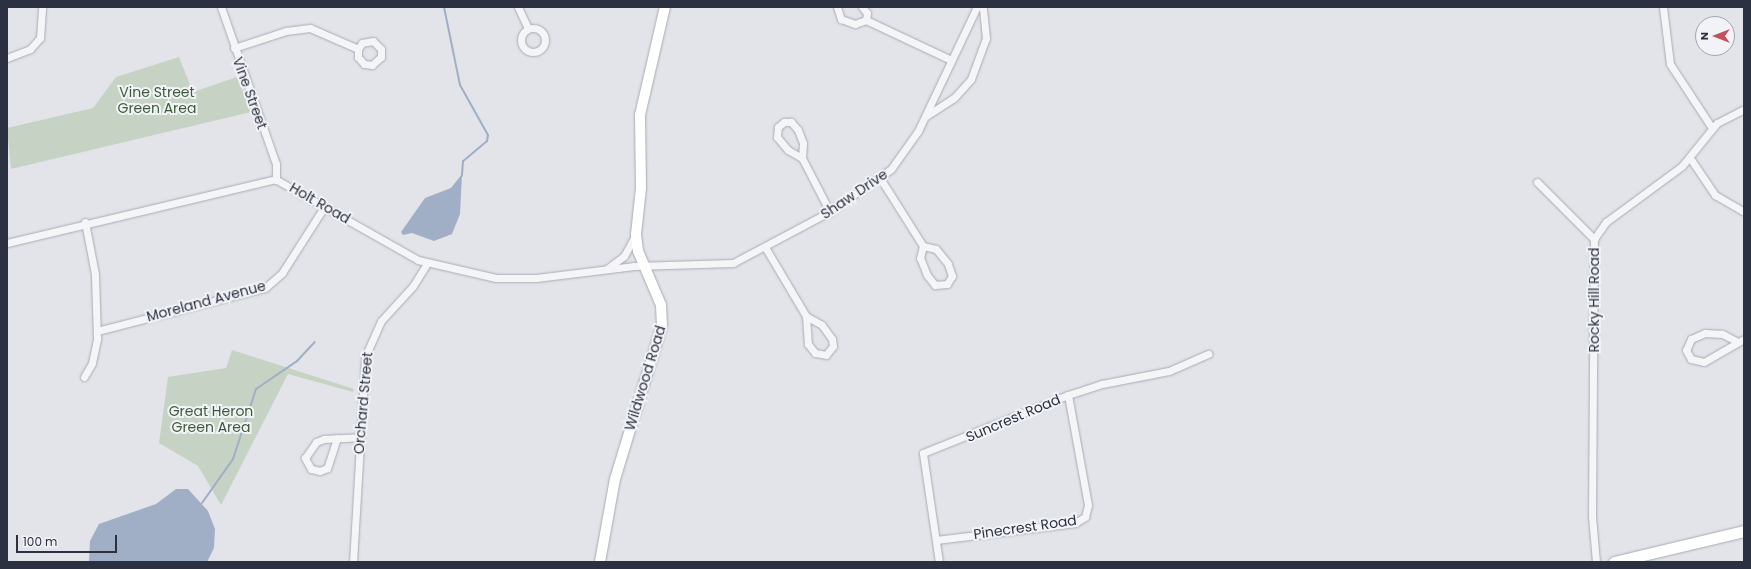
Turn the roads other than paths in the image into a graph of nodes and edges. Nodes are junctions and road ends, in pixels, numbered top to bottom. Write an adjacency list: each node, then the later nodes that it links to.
1 (42, 7): 14 (street)
2 (221, 7): 12 (street, Vine Street)
3 (518, 7): 11 (street)
4 (665, 7): 28 (street, Wildwood Road)
5 (837, 7): 10 (street)
6 (862, 7): 10 (street)
7 (977, 7): 15 (street, Shaw Drive)
8 (983, 7): 17 (street)
9 (1663, 7): 18 (street)
10 (866, 20): 15 (street)
11 (528, 28)
12 (234, 48): 13 (street); 22 (street, Vine Street)
13 (358, 49)
14 (7, 58)
15 (951, 60): 17 (street, Shaw Drive)
16 (1744, 109): 18 (street, Rocky Hill Road)
17 (926, 116): 21 (street, Shaw Drive)
18 (1712, 128): 20 (street, Rocky Hill Road)
19 (802, 158): 19 (street); 25 (street)
20 (1690, 158): 26 (street); 29 (street, Rocky Hill Road)
21 (880, 178): 25 (street, Shaw Drive); 31 (street)
22 (276, 180): 24 (street, Holt Road); 27 (street, Holt Road)
23 (1537, 182): 29 (street)
24 (324, 207): 33 (street, Holt Road); 37 (street, Moreland Avenue)
25 (830, 212): 32 (street, Shaw Drive)
26 (1744, 212)
27 (85, 222): 30 (street, Holt Road); 37 (street)
28 (636, 234): 34 (street, Wildwood Road); 35 (street, Holt Road)
29 (1594, 239): 50 (street, Rocky Hill Road)
30 (7, 243)
31 (923, 246): 31 (street)
32 (765, 247): 34 (street, Shaw Drive); 36 (street)
33 (427, 264): 35 (street, Holt Road); 43 (street, Orchard Street)
34 (644, 266): 35 (street, Holt Road); 48 (street, Wildwood Road)
35 (604, 269)
36 (806, 316): 36 (street)
37 (97, 331): 41 (street)
38 (1744, 339): 39 (street)
39 (1736, 341): 39 (street)
40 (1208, 354): 42 (street, Suncrest Road)
41 (84, 376)
42 (1068, 395): 46 (street, Suncrest Road); 46 (street, Pinecrest Road)
43 (359, 437): 44 (street); 47 (street, Orchard Street)
44 (338, 438): 44 (street)
45 (1744, 531): 51 (main road)
46 (936, 540): 49 (street, Suncrest Road)
47 (352, 562)
48 (600, 562)
49 (939, 562)
50 (1596, 562)
51 (1614, 562)

